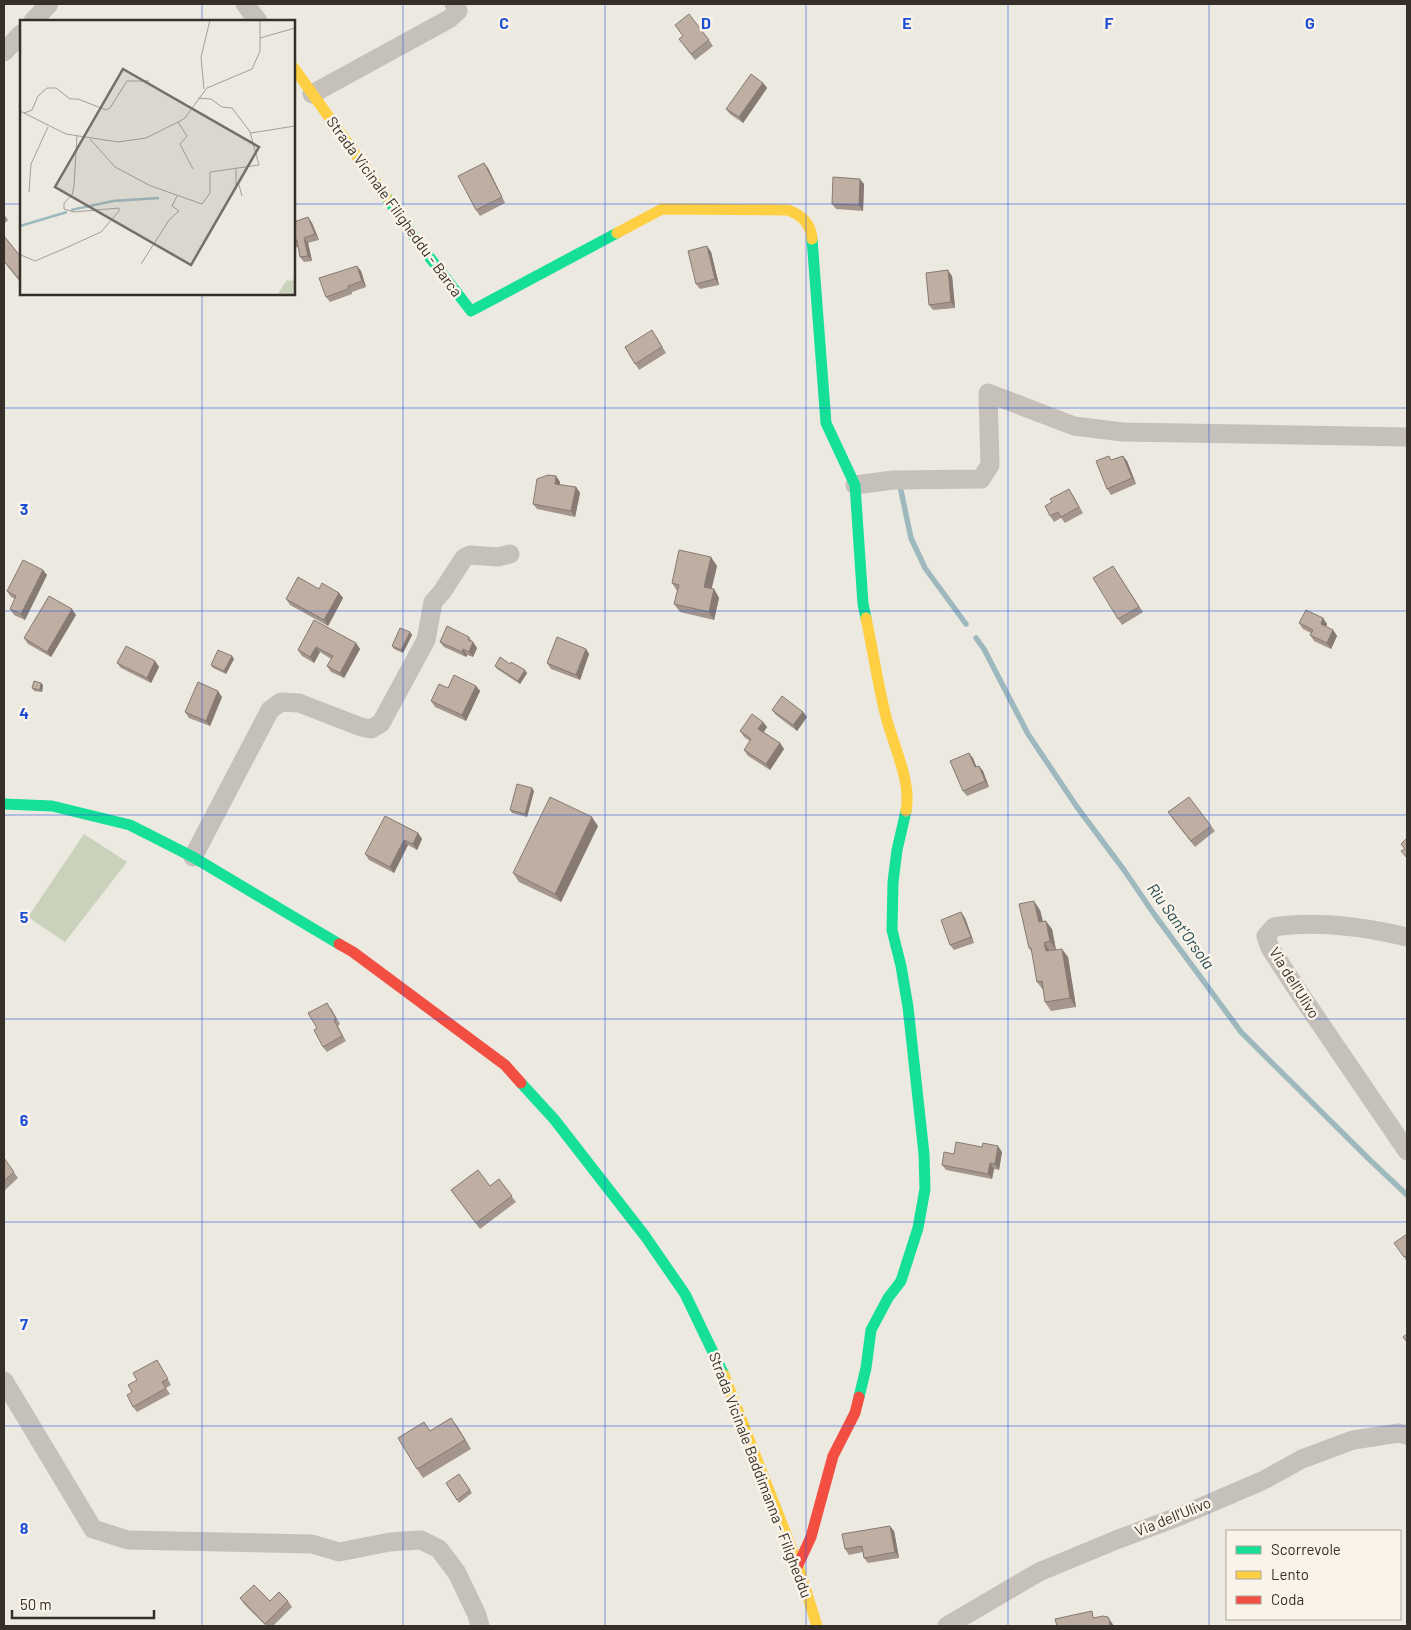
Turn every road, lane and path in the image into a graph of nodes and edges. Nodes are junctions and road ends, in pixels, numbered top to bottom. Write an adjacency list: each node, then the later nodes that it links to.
1 (50, 4): 4 (street)
2 (245, 4): 5 (street)
3 (454, 4): 9 (street)
4 (34, 20)
5 (257, 20)
6 (20, 35): 7 (street)
7 (4, 52)
8 (295, 69): 9 (street, Strada Vicinale Filigheddu - Barca)
9 (312, 94): 11 (street, Strada Vicinale Filigheddu - Barca)
10 (1407, 437): 11 (street)
11 (855, 485): 19 (street, Strada Vicinale Filigheddu - Barca)
12 (510, 554): 14 (street)
13 (4, 804): 14 (street, Strada Vicinale Baddimanna - Filigheddu)
14 (193, 857): 19 (street, Strada Vicinale Baddimanna - Filigheddu)
15 (1407, 937): 16 (street, Via dell'Ulivo)
16 (1407, 1151)
17 (4, 1381): 20 (street)
18 (1407, 1435): 22 (street, Via dell'Ulivo)
19 (798, 1565): 21 (street, Strada Vicinale Baddimanna - Filigheddu)
20 (480, 1626)
21 (817, 1626)
22 (947, 1626)

